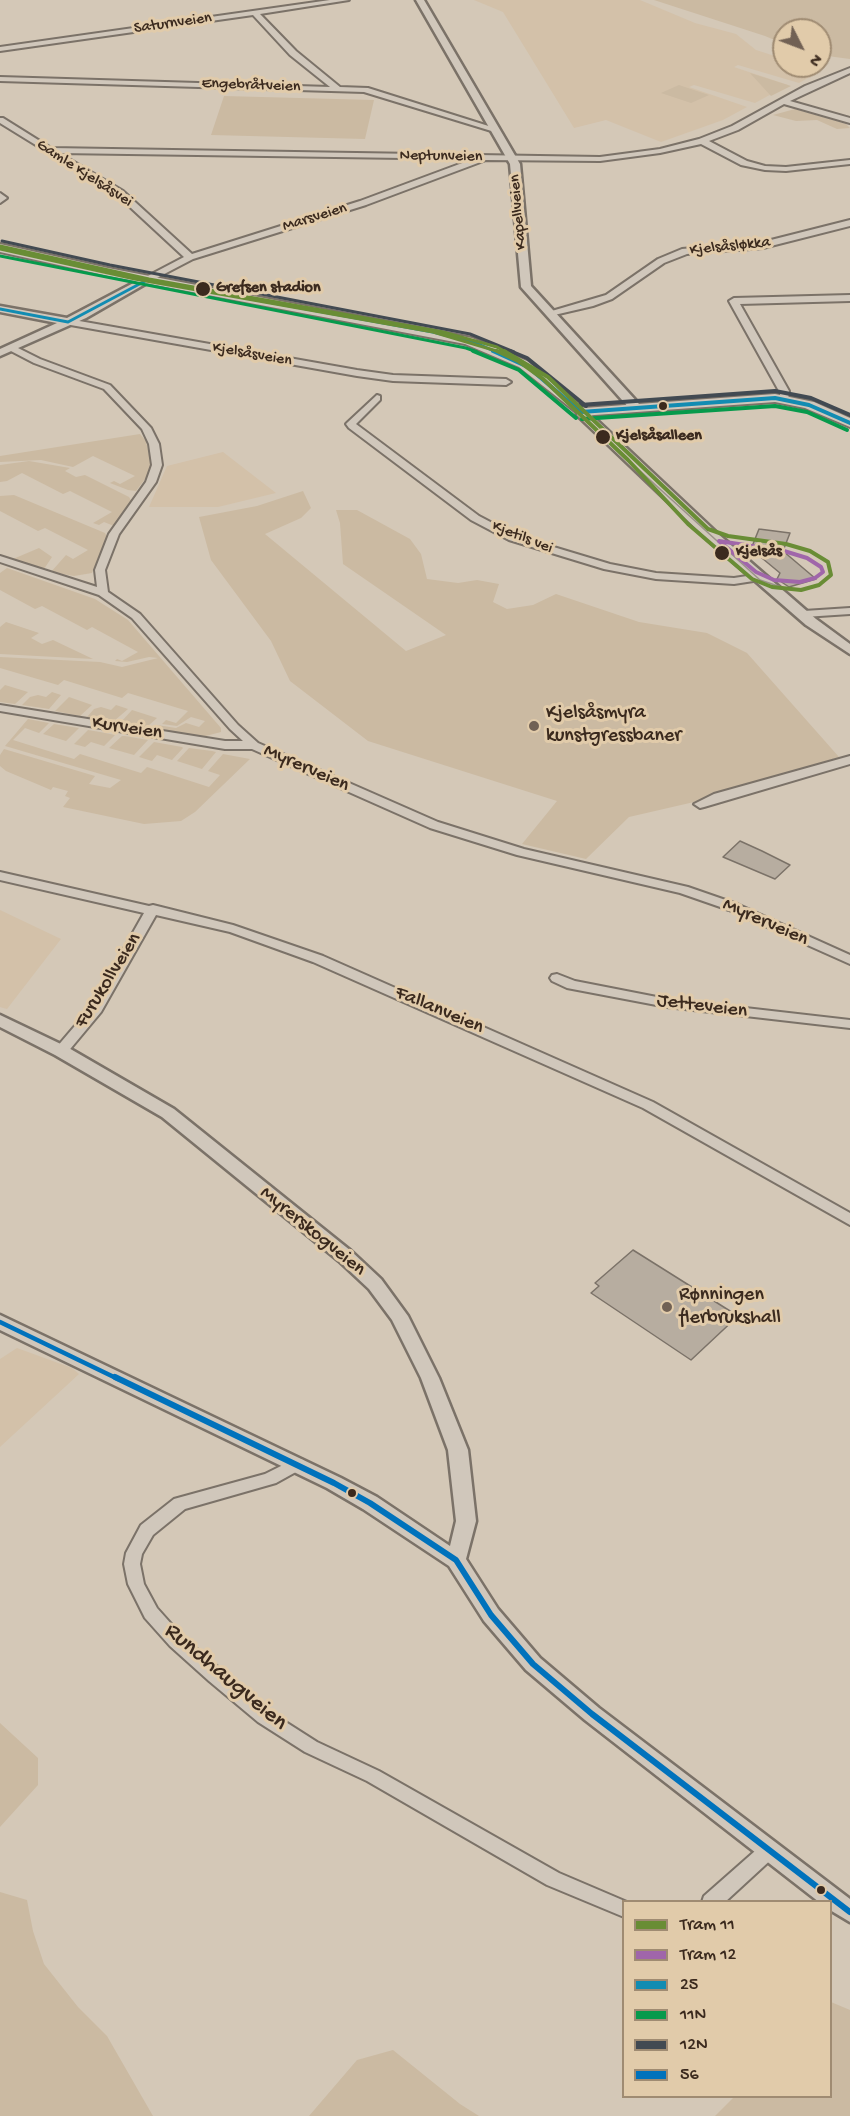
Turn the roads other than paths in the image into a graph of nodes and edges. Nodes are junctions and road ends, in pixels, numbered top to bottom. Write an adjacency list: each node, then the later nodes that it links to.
1 (345, 0): 3 (street, Saturnveien)
2 (420, 0): 11 (street, Kapellveien)
3 (255, 13): 4 (street, Saturnveien); 7 (street)
4 (0, 49)
5 (850, 70): 8 (street, Neptunveien)
6 (0, 79): 7 (street, Engebråtveien)
7 (338, 89): 11 (street, Engebråtveien)
8 (784, 102): 10 (street); 12 (street, Neptunveien)
9 (0, 120): 13 (street, Gamle Kjelsåsvei)
10 (850, 121)
11 (495, 131): 15 (street, Kapellveien)
12 (702, 141): 15 (street, Neptunveien); 16 (street)
13 (49, 150): 14 (street, Neptunveien); 19 (street, Gamle Kjelsåsvei)
14 (483, 158): 15 (street, Neptunveien); 19 (street, Marsveien)
15 (512, 159): 23 (street, Kapellveien)
16 (850, 162)
17 (850, 223): 23 (street, Kjelsåsløkka)
18 (0, 248): 20 (main road)
19 (190, 257): 20 (street, Marsveien)
20 (147, 280): 24 (street); 31 (main road)
21 (850, 298): 29 (street)
22 (0, 309): 24 (street, Kjelsåsveien)
23 (550, 313): 30 (street, Kapellveien)
24 (68, 322): 25 (street); 27 (street, Kjelsåsveien)
25 (12, 348): 26 (street); 35 (street)
26 (0, 353)
27 (506, 382)
28 (377, 398): 34 (street, Kjetils vei)
29 (785, 399): 30 (main road); 32 (main road)
30 (635, 407): 31 (main road)
31 (581, 412): 34 (street)
32 (850, 423)
33 (0, 559): 35 (street, Myrerveien)
34 (760, 578): 37 (street)
35 (104, 593): 40 (street, Myrerveien)
36 (850, 611): 37 (street)
37 (804, 614): 38 (street)
38 (850, 650)
39 (0, 708): 40 (street, Kurveien)
40 (254, 745): 45 (street, Myrerveien)
41 (850, 760): 42 (street)
42 (700, 804)
43 (0, 876): 44 (street, Fallanveien)
44 (153, 909): 49 (street, Furukollveien); 50 (street, Fallanveien)
45 (850, 960)
46 (557, 978): 48 (street, Jetteveien)
47 (0, 1020): 49 (street, Myrerskogveien)
48 (850, 1024)
49 (61, 1051): 53 (street, Myrerskogveien)
50 (850, 1220)
51 (0, 1322): 52 (street)
52 (297, 1464): 53 (street); 56 (street, Rundhaugveien)
53 (456, 1560): 54 (street)
54 (769, 1850): 55 (street); 57 (street)
55 (713, 1900)
56 (622, 1908)
57 (850, 1912)

